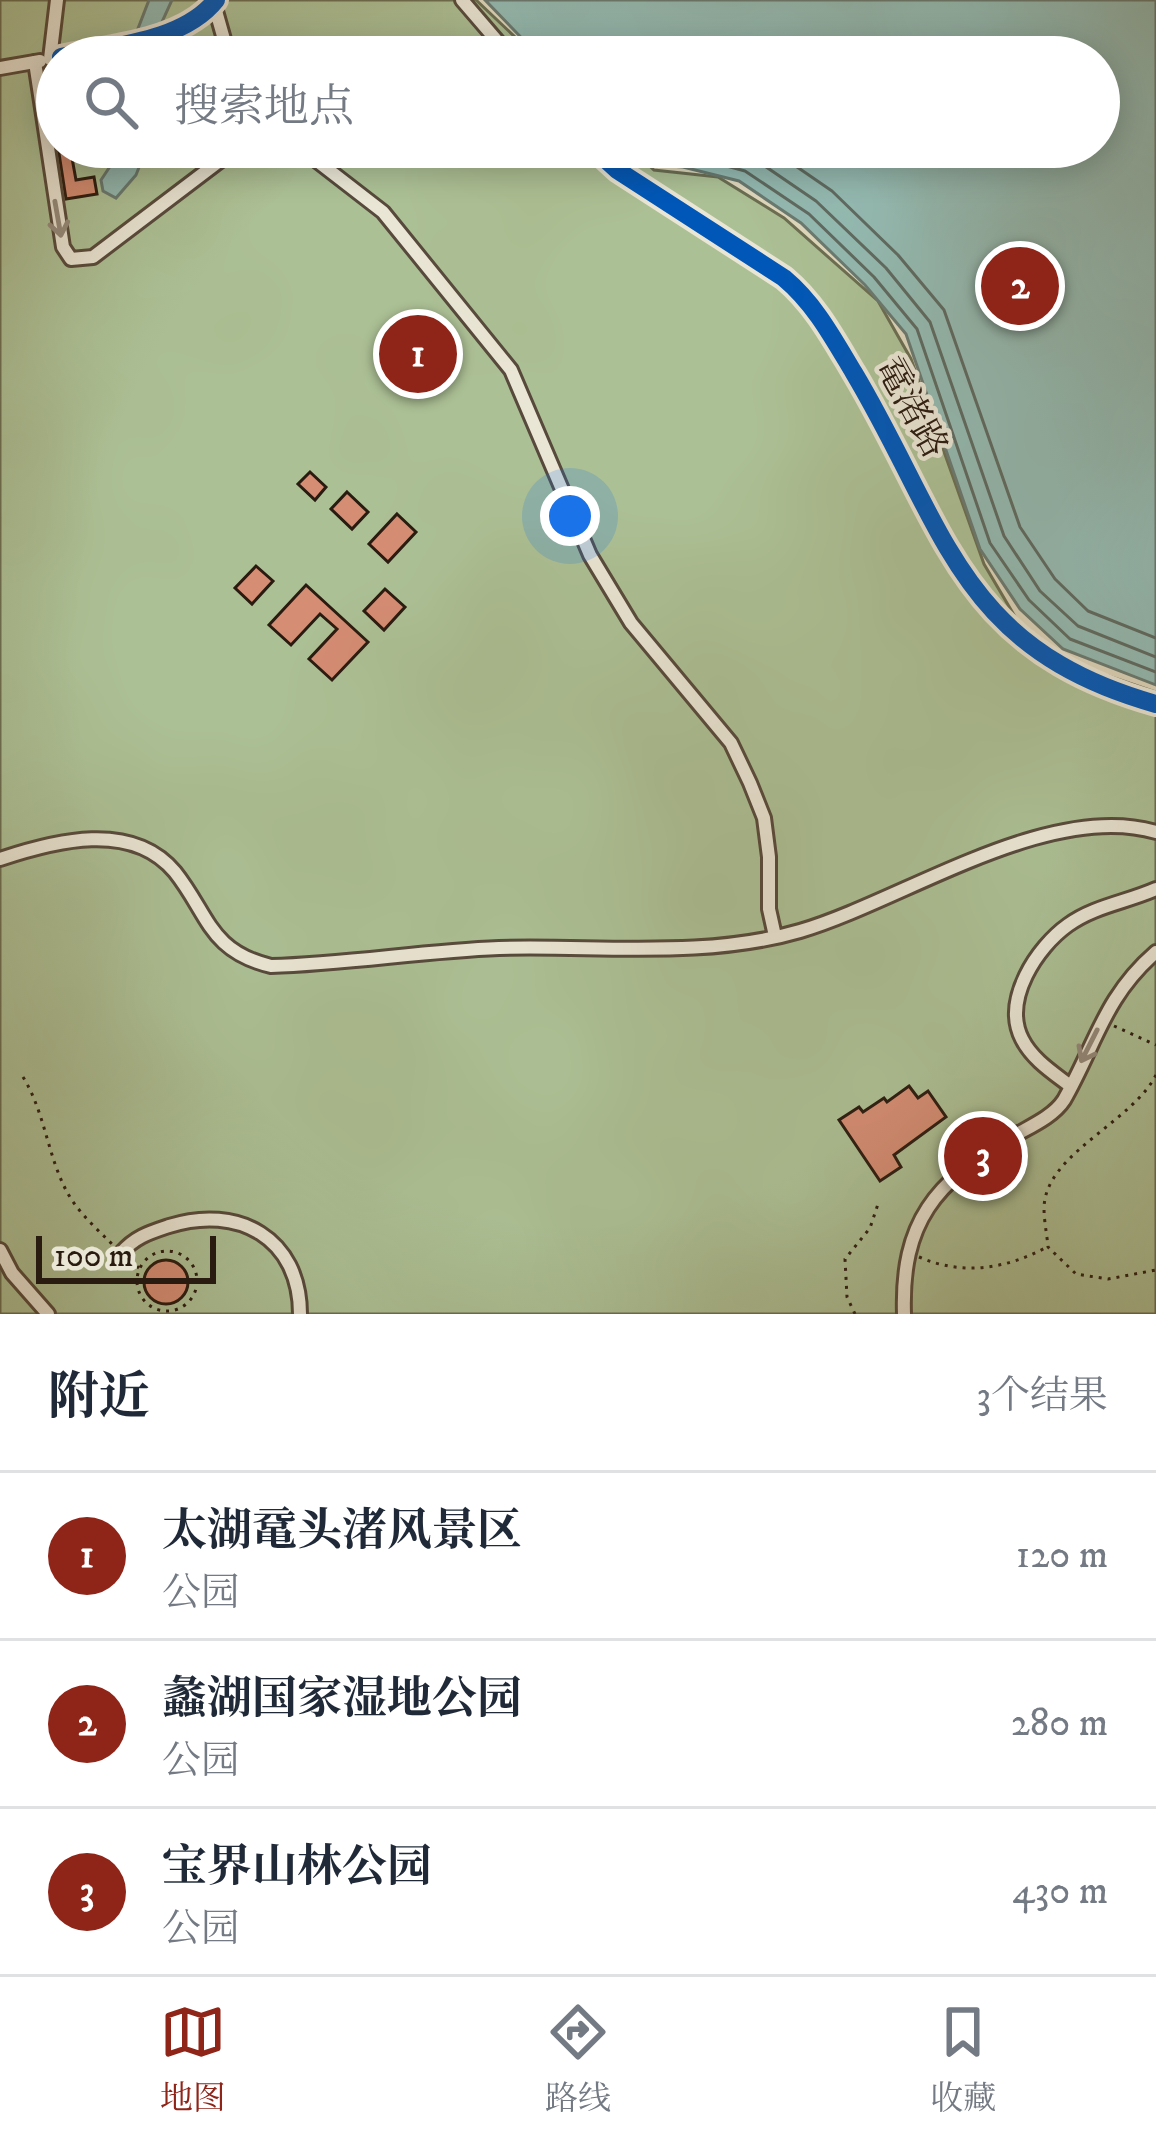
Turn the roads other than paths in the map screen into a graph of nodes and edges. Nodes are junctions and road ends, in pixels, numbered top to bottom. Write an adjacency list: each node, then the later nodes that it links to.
1 (57, 0): 4 (street)
2 (462, 0): 7 (street)
3 (215, 2): 5 (street); 6 (street)
4 (56, 36)
5 (153, 36)
6 (224, 36)
7 (493, 36)
8 (34, 62): 9 (street); 10 (street, one-way to 10)
9 (0, 68)
10 (36, 75)
11 (51, 168): 12 (street, one-way to 12)
12 (210, 168)
13 (326, 168): 19 (street)
14 (615, 168): 15 (street, 鼋渚路)
15 (1156, 704)
16 (1156, 832): 19 (street)
17 (0, 859): 19 (street)
18 (1156, 889): 21 (street)
19 (775, 936)
20 (1156, 952): 21 (street, one-way to 21)
21 (1069, 1085): 26 (street)
22 (0, 1250): 24 (street)
23 (121, 1253): 25 (street)
24 (48, 1314)
25 (300, 1314)
26 (904, 1314)

